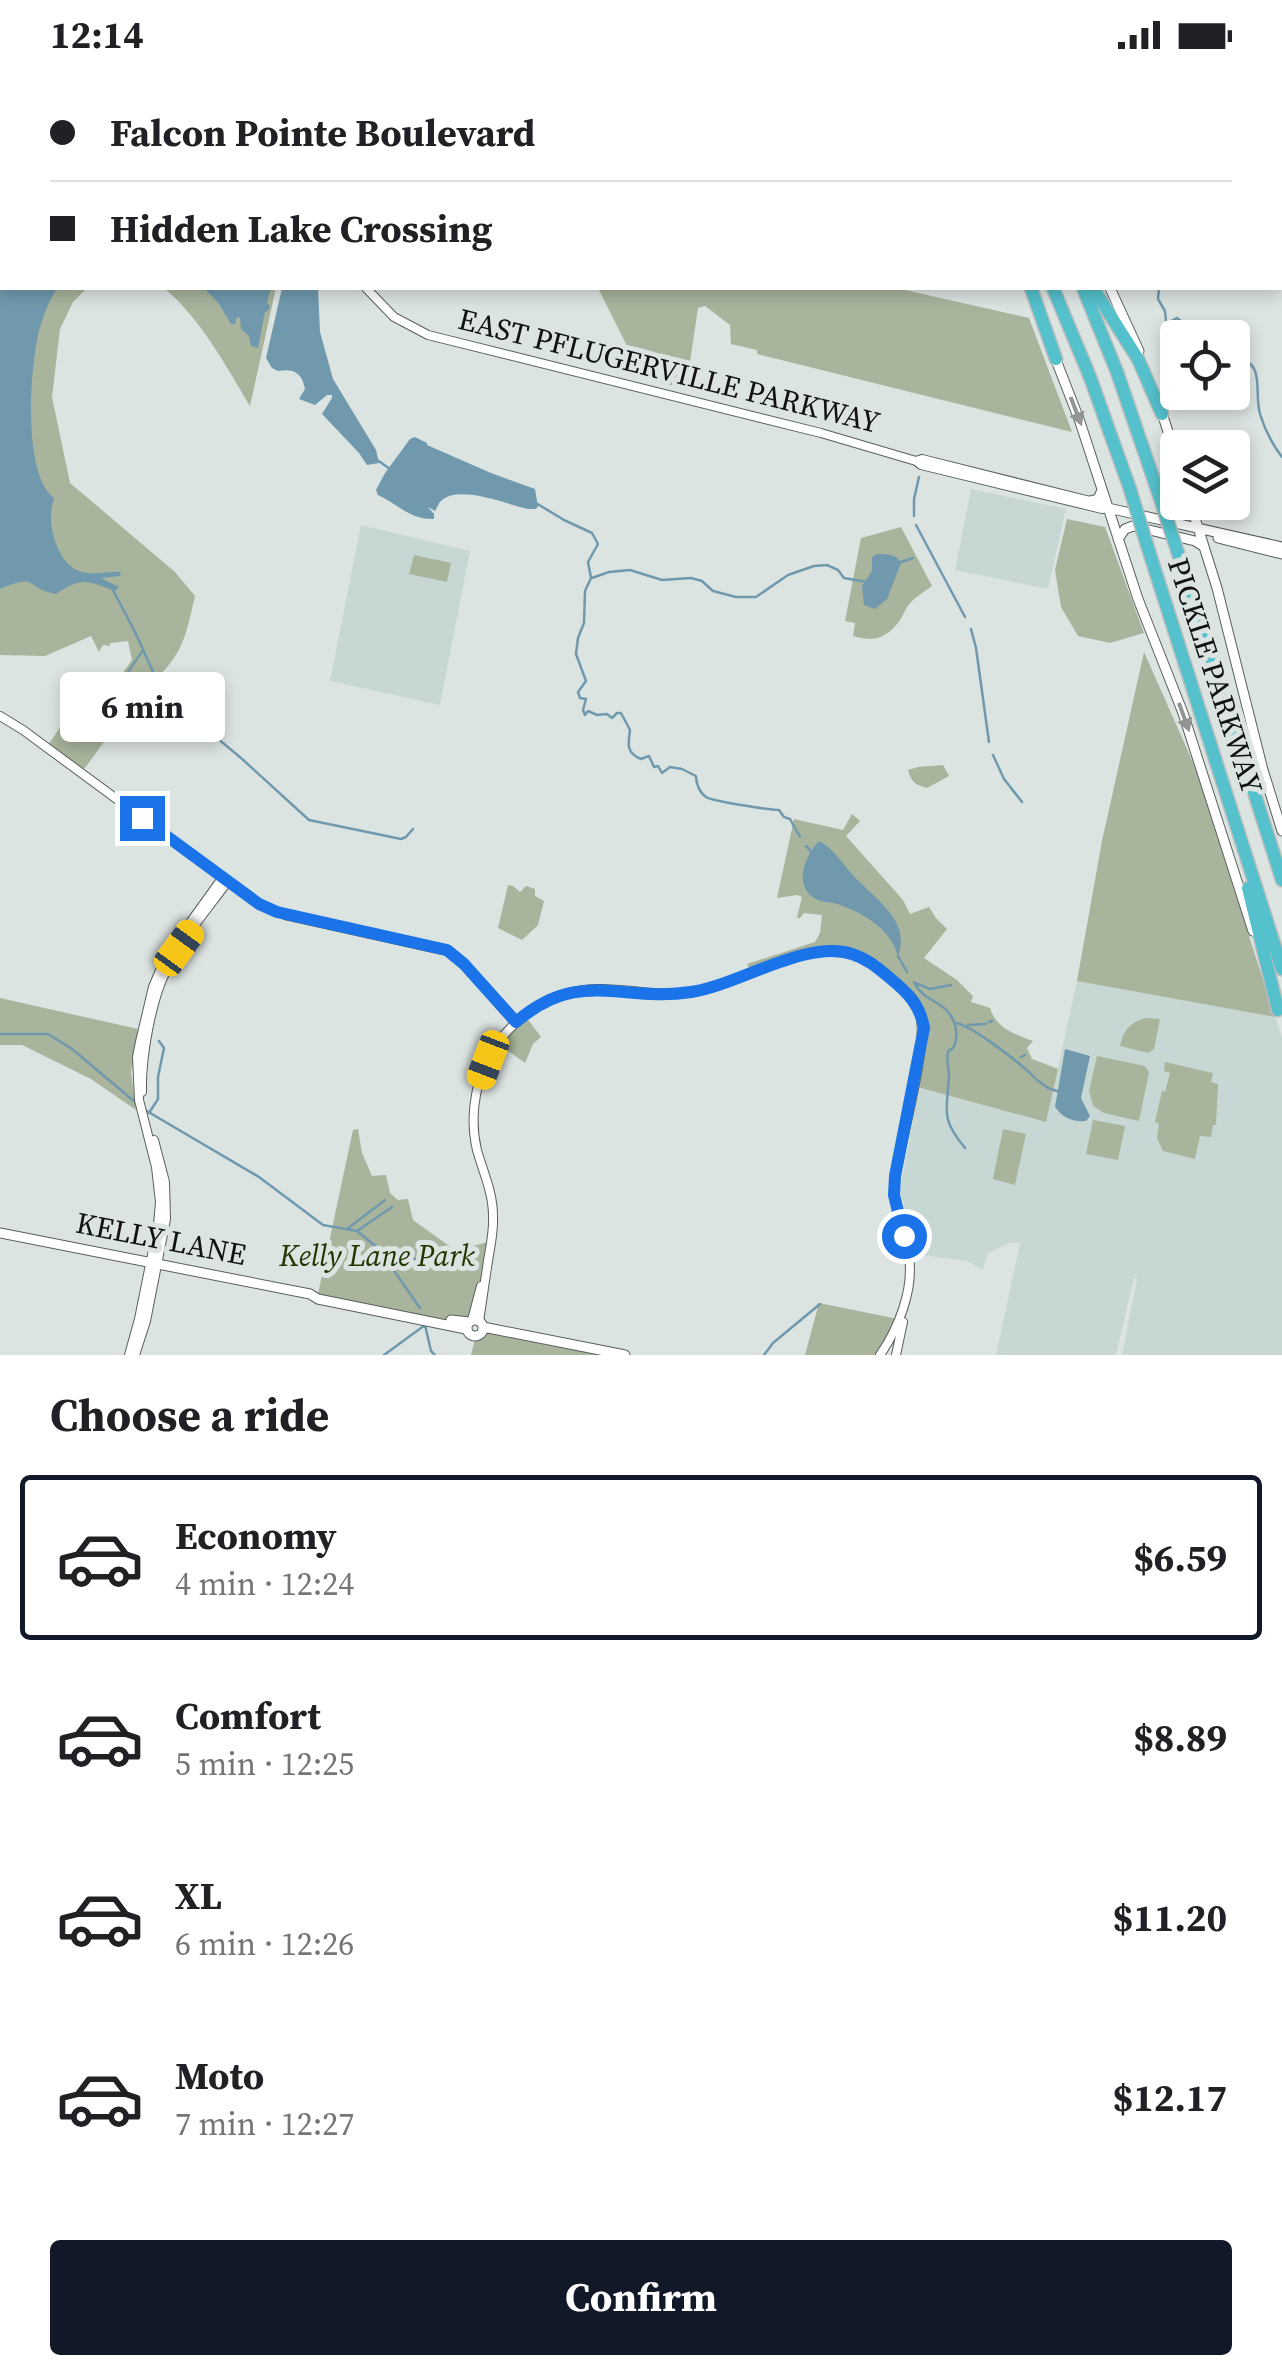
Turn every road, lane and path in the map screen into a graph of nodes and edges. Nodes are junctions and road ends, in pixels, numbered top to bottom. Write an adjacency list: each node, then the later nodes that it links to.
1 (368, 290): 10 (street, EAST PFLUGERVILLE PARKWAY)
2 (1030, 290): 7 (highway)
3 (1054, 290): 24 (highway, PICKLE PARKWAY, bridge)
4 (1083, 290): 23 (highway, PICKLE PARKWAY, bridge)
5 (1094, 290): 8 (highway)
6 (1111, 290): 8 (main road)
7 (1056, 359): 13 (main road, one-way to 13)
8 (1162, 414): 9 (main road)
9 (1167, 430)
10 (916, 461): 11 (street, EAST PFLUGERVILLE PARKWAY); 12 (street, EAST PFLUGERVILLE PARKWAY)
11 (982, 480): 12 (street); 15 (street, EAST PFLUGERVILLE PARKWAY)
12 (1024, 484): 14 (street, EAST PFLUGERVILLE PARKWAY)
13 (1102, 490): 14 (main road); 15 (main road)
14 (1090, 501): 15 (street, EAST PFLUGERVILLE PARKWAY)
15 (1108, 508): 17 (main road, EAST PFLUGERVILLE PARKWAY); 19 (main road)
16 (1195, 520): 17 (main road)
17 (1198, 529): 18 (main road, EAST PFLUGERVILLE PARKWAY); 20 (main road); 21 (main road, EAST PFLUGERVILLE PARKWAY)
18 (1218, 538): 20 (main road); 21 (main road, EAST PFLUGERVILLE PARKWAY)
19 (1118, 540): 20 (main road); 30 (main road, one-way to 30)
20 (1204, 548): 25 (main road)
21 (1282, 551)
22 (0, 716): 27 (street)
23 (1236, 736): 26 (highway); 28 (highway, PICKLE PARKWAY)
24 (1226, 794): 29 (highway, PICKLE PARKWAY); 30 (highway)
25 (1282, 831)
26 (1282, 860)
27 (226, 879): 31 (street); 33 (street)
28 (1282, 880)
29 (1282, 970)
30 (1280, 1016)
31 (516, 1022): 34 (street); 35 (street)
32 (0, 1232): 33 (main road, KELLY LANE)
33 (154, 1263): 35 (main road, KELLY LANE); 36 (street)
34 (906, 1298): 39 (street); 40 (street)
35 (475, 1325): 37 (main road, KELLY LANE); 38 (main road, KELLY LANE)
36 (132, 1355)
37 (599, 1355)
38 (625, 1355)
39 (880, 1355)
40 (896, 1355)

